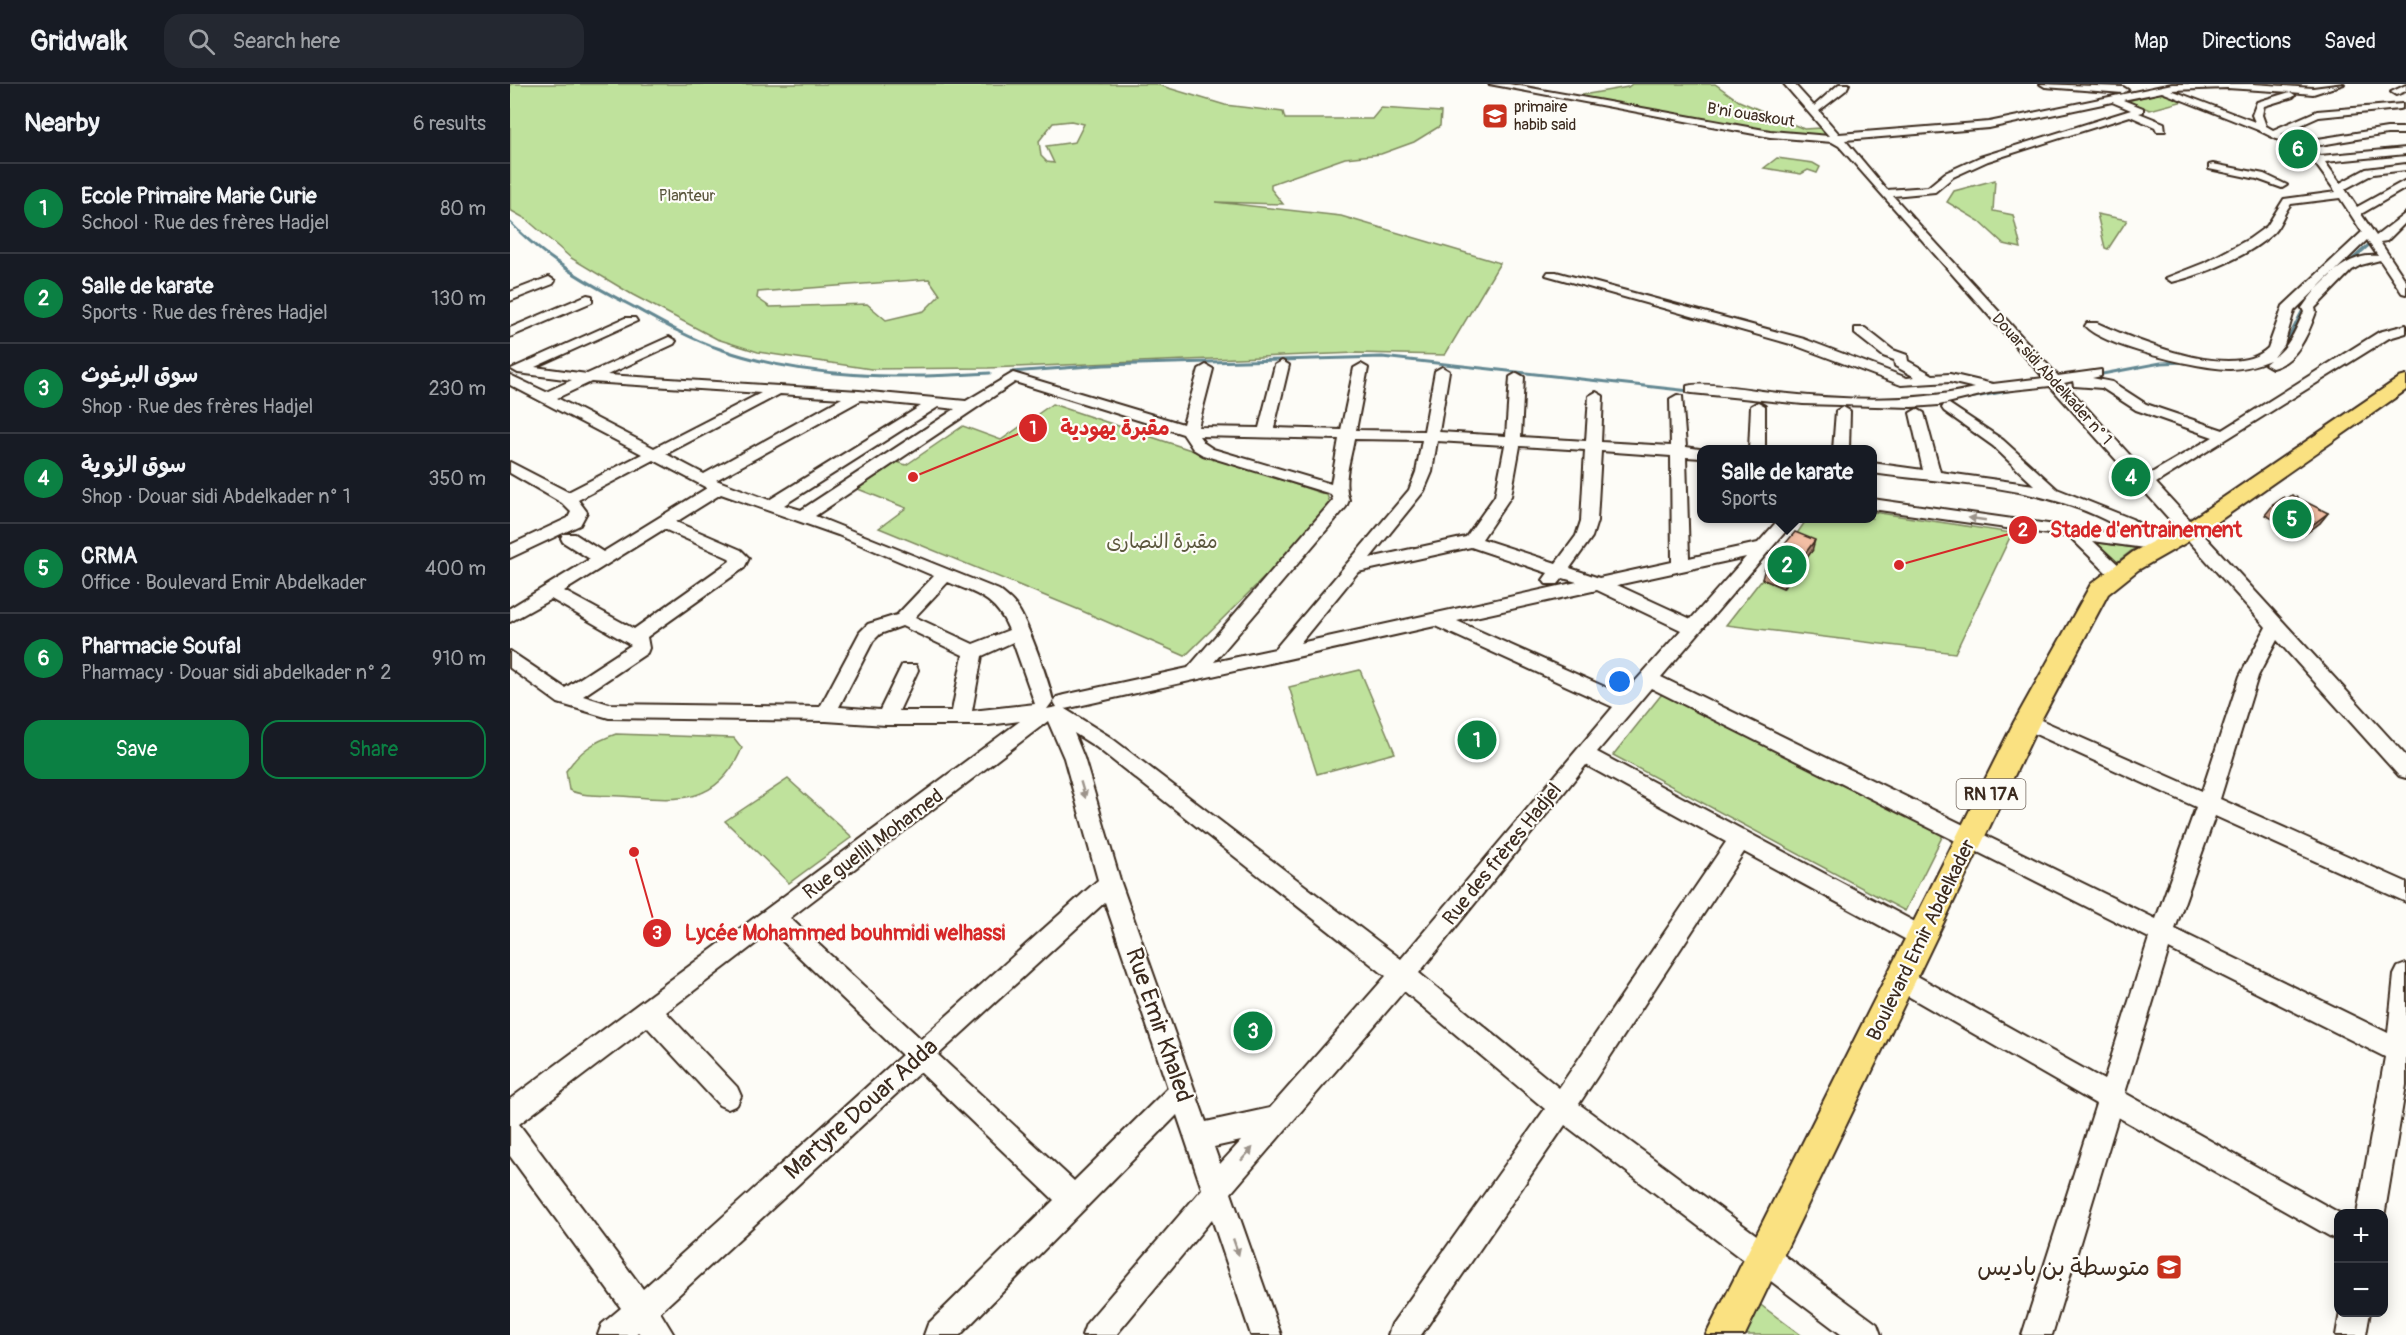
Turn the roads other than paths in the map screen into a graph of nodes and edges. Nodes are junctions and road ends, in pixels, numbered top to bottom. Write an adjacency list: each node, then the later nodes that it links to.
1 (1494, 84): 22 (street, B'ni ouaskout)
2 (1789, 84): 12 (street, Douar sidi Abdelkader n° 1)
3 (1844, 84): 12 (street)
4 (2339, 84): 8 (street)
5 (2190, 85): 7 (street); 8 (street)
6 (2146, 88): 7 (street); 10 (street); 11 (street, B'ni ouaskout)
7 (2159, 89): 16 (street)
8 (2313, 91): 16 (street)
9 (2403, 92): 21 (street)
10 (2047, 95): 11 (street, B'ni ouaskout); 14 (street, B'ni ouaskout)
11 (2112, 99): 13 (street)
12 (1813, 111): 22 (street, Douar sidi Abdelkader n° 1)
13 (2130, 113): 17 (street); 20 (street)
14 (2030, 117): 20 (street); 22 (street, B'ni ouaskout)
15 (2386, 118): 18 (street)
16 (2262, 128): 21 (street)
17 (2161, 129)
18 (2387, 131): 19 (street); 23 (street)
19 (2406, 131)
20 (2065, 132): 31 (street)
21 (2274, 133): 23 (street)
22 (1836, 138): 31 (street, Douar sidi Abdelkader n° 1)
23 (2299, 145): 25 (street)
24 (2406, 151): 25 (street)
25 (2319, 159): 30 (street)
26 (2213, 167): 29 (street)
27 (2406, 167): 30 (street)
28 (2406, 183): 32 (street)
29 (2282, 185)
30 (2341, 191): 32 (street); 37 (street)
31 (1884, 193): 59 (street, Douar sidi Abdelkader n° 1)
32 (2355, 212): 34 (street)
33 (2406, 216): 34 (street)
34 (2371, 237): 39 (street); 43 (street)
35 (2375, 259): 51 (street)
36 (1552, 275): 57 (street)
37 (2172, 278)
38 (549, 281): 40 (street)
39 (2406, 290)
40 (510, 297)
41 (587, 299): 46 (street)
42 (630, 321): 53 (street)
43 (2092, 326)
44 (2406, 329): 77 (street)
45 (1860, 331): 57 (street)
46 (510, 333)
47 (669, 341): 56 (street)
48 (1282, 365): 74 (street)
49 (1361, 368): 75 (street)
50 (1206, 369): 73 (street)
51 (2222, 370)
52 (1442, 371): 76 (street)
53 (513, 373): 56 (street); 65 (street, Rue Emir Khaled)
54 (2096, 373): 59 (street)
55 (1517, 377): 78 (street)
56 (589, 378): 62 (street); 65 (street)
57 (1929, 379): 61 (street)
58 (2406, 382): 98 (main road, Boulevard Emir Abdelkader / RN 17A)
59 (2055, 384): 61 (street); 77 (street); 88 (street, Douar sidi Abdelkader n° 1)
60 (1692, 388): 61 (street)
61 (1993, 388)
62 (776, 392): 63 (street); 84 (street)
63 (859, 395): 67 (street); 89 (street)
64 (1596, 396): 81 (street)
65 (545, 398): 84 (street, Rue Emir Khaled)
66 (1677, 399): 82 (street)
67 (938, 401): 68 (street); 94 (street)
68 (968, 406): 73 (street); 95 (street)
69 (1758, 406): 79 (street)
70 (1949, 408): 91 (street)
71 (1843, 411): 80 (street)
72 (1917, 413): 87 (street)
73 (1189, 431): 74 (street); 90 (street)
74 (1266, 431): 75 (street)
75 (1347, 433): 76 (street); 90 (street)
76 (1430, 436): 78 (street); 107 (street)
77 (2225, 436): 88 (street)
78 (1513, 442): 81 (street); 101 (street)
79 (1756, 445)
80 (1841, 445)
81 (1595, 447): 82 (street); 108 (street)
82 (1678, 452): 83 (street); 106 (street)
83 (1697, 453)
84 (652, 454): 89 (street, Rue Emir Khaled); 92 (street)
85 (510, 467): 92 (street)
86 (1877, 469): 87 (street)
87 (1933, 477): 91 (street)
88 (2145, 483): 98 (street, Douar sidi Abdelkader n° 1)
89 (712, 484): 94 (street, Rue Emir Khaled); 96 (street)
90 (1338, 491): 125 (street)
91 (2051, 492): 102 (street)
92 (568, 499): 104 (street)
93 (1877, 505): 99 (street, one-way to 93)
94 (771, 506): 95 (street, Rue Emir Khaled)
95 (802, 516): 109 (street, Rue Emir Khaled)
96 (662, 522): 105 (street); 120 (street)
97 (1785, 523): 103 (street, Rue des frères Hadjel)
98 (2188, 532): 102 (main road, Boulevard Emir Abdelkader / RN 17A); 117 (street, Douar sidi Abdelkader n° 1)
99 (2076, 534): 102 (street); 110 (street)
100 (569, 538): 105 (street)
101 (1472, 542): 107 (street); 108 (street)
102 (2159, 545): 110 (main road, Boulevard Emir Abdelkader / RN 17A)
103 (1764, 547): 106 (street); 118 (street, Rue des frères Hadjel)
104 (510, 552)
105 (602, 559): 112 (street)
106 (1681, 565): 111 (street)
107 (1350, 568): 122 (street)
108 (1558, 570): 111 (street); 113 (street)
109 (946, 573): 115 (street); 119 (street, Rue Emir Khaled)
110 (2117, 573): 134 (main road, Boulevard Emir Abdelkader / RN 17A)
111 (1597, 583): 113 (street); 118 (street)
112 (550, 591): 114 (street); 120 (street)
113 (1543, 595): 116 (street)
114 (510, 616)
115 (903, 619): 121 (street); 130 (street)
116 (1437, 620): 122 (street); 128 (street)
117 (2275, 627): 139 (street, Douar sidi Abdelkader n° 1); 140 (street)
118 (1694, 628): 126 (street, Rue des frères Hadjel)
119 (1020, 632): 121 (street); 129 (street, Rue Emir Khaled)
120 (636, 636): 127 (street)
121 (973, 652): 131 (street)
122 (1280, 655): 125 (street)
123 (511, 660): 127 (street)
124 (909, 670): 132 (street)
125 (1194, 673): 129 (street)
126 (1649, 679): 128 (street, Rue des frères Hadjel); 141 (street)
127 (565, 698): 130 (street)
128 (1627, 705): 137 (street, Rue des frères Hadjel)
129 (1050, 710): 133 (street); 135 (street); 136 (street, Rue guellil Mohamed); 138 (street, Rue Emir Khaled)
130 (826, 714): 132 (street)
131 (961, 716): 132 (street); 133 (street)
132 (886, 718)
133 (989, 718): 136 (street)
134 (2027, 722): 140 (street); 141 (main road, Boulevard Emir Abdelkader / RN 17A)
135 (1103, 742): 138 (street); 148 (street)
136 (1006, 745): 145 (street, Rue guellil Mohamed)
137 (1583, 754): 142 (street); 148 (street, Rue des frères Hadjel)
138 (1074, 758): 143 (street, Rue Emir Khaled, one-way to 143)
139 (2406, 770)
140 (2208, 804): 144 (street); 146 (street)
141 (1970, 837): 146 (street); 147 (main road, Boulevard Emir Abdelkader / RN 17A)
142 (1741, 838): 147 (street); 157 (street)
143 (1110, 883): 153 (street, Martyre Douar Adda); 154 (street, Rue Emir Khaled)
144 (2406, 892)
145 (774, 918): 151 (street, Rue guellil Mohamed); 153 (street)
146 (2162, 934): 152 (street); 156 (street)
147 (1922, 937): 150 (main road, Boulevard Emir Abdelkader / RN 17A)
148 (1403, 975): 157 (street); 159 (street, Rue des frères Hadjel)
149 (2406, 975): 152 (street)
150 (1902, 980): 156 (street); 166 (main road, Boulevard Emir Abdelkader / RN 17A)
151 (649, 1011): 155 (street); 158 (street, Rue guellil Mohamed)
152 (2402, 1051): 164 (street)
153 (920, 1056): 163 (street); 167 (street, Martyre Douar Adda)
154 (1182, 1092): 161 (street, Rue Emir Khaled); 163 (street)
155 (728, 1096)
156 (2112, 1100): 165 (street); 177 (street)
157 (1562, 1107): 166 (street); 174 (street)
158 (510, 1115)
159 (1278, 1119): 161 (street); 162 (street, Rue des frères Hadjel, one-way to 159)
160 (510, 1134): 167 (street)
161 (1198, 1137): 162 (street, Rue Emir Khaled)
162 (1217, 1190): 172 (street, Rue des frères Hadjel); 173 (street, Rue Emir Khaled, one-way to 173)
163 (1073, 1199): 171 (street)
164 (2372, 1209)
165 (2334, 1225)
166 (1765, 1256): 175 (main road, Boulevard Emir Abdelkader / RN 17A); 176 (street)
167 (641, 1310): 169 (street, Martyre Douar Adda); 170 (street)
168 (2354, 1317): 178 (street)
169 (613, 1335)
170 (659, 1335)
171 (939, 1335)
172 (1097, 1335)
173 (1266, 1335)
174 (1403, 1335)
175 (1725, 1335)
176 (1866, 1335)
177 (2037, 1335)
178 (2351, 1335)

